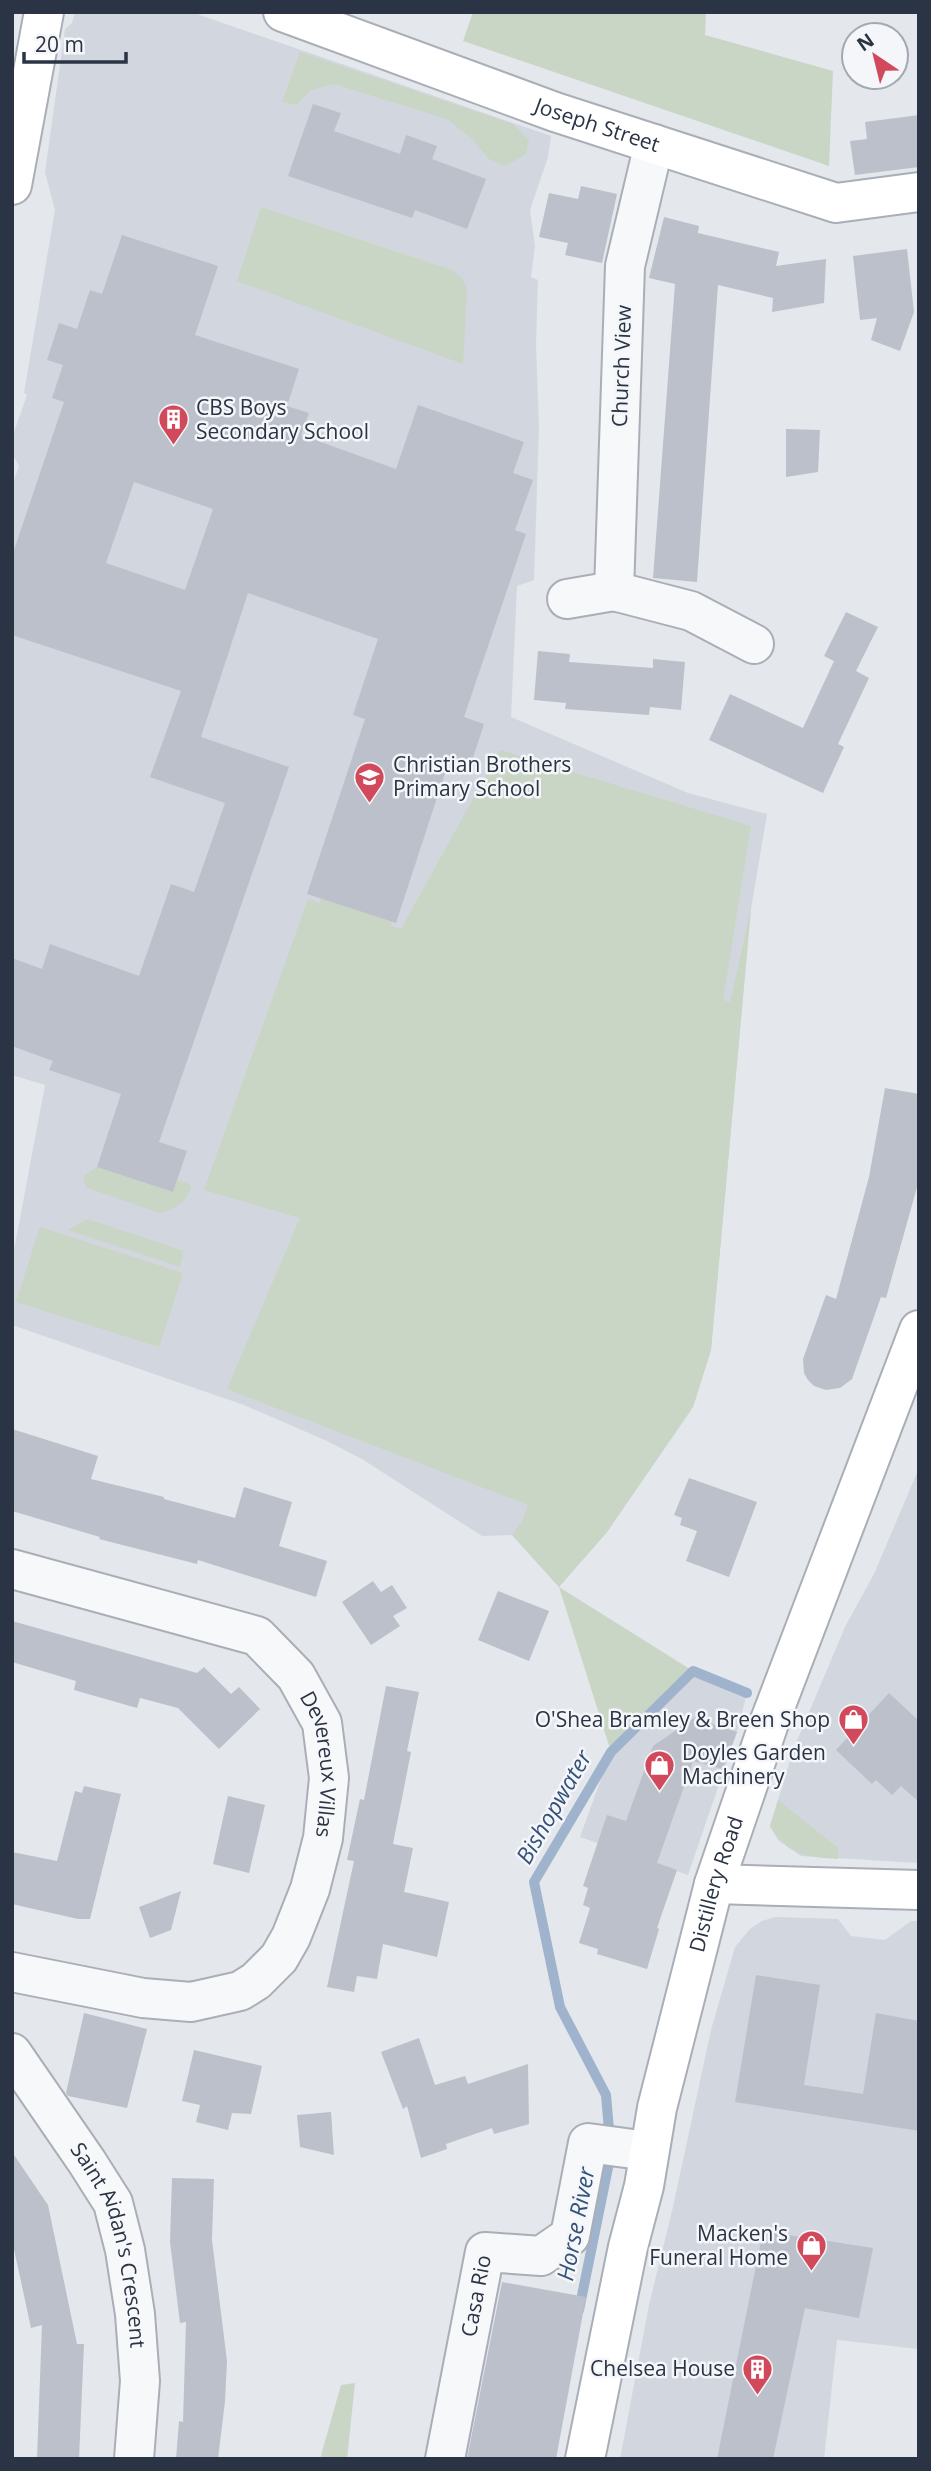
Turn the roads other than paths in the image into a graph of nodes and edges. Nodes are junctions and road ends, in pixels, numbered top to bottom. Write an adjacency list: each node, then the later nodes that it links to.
1 (44, 12): 4 (main road)
2 (284, 12): 3 (main road, Joseph Street)
3 (654, 144): 5 (main road, Joseph Street); 6 (street, Church View)
4 (12, 185)
5 (919, 192)
6 (614, 590): 7 (street); 8 (street)
7 (567, 599)
8 (754, 644)
9 (919, 1330): 11 (main road, Distillery Road)
10 (12, 1569): 13 (street, Devereux Villas)
11 (714, 1884): 12 (main road); 15 (main road, Distillery Road)
12 (919, 1890)
13 (12, 1972)
14 (12, 2053): 16 (street, Saint Aidan's Crescent)
15 (620, 2147): 17 (street, Casa Rio); 18 (main road, Distillery Road)
16 (134, 2459)
17 (445, 2459)
18 (585, 2459)

